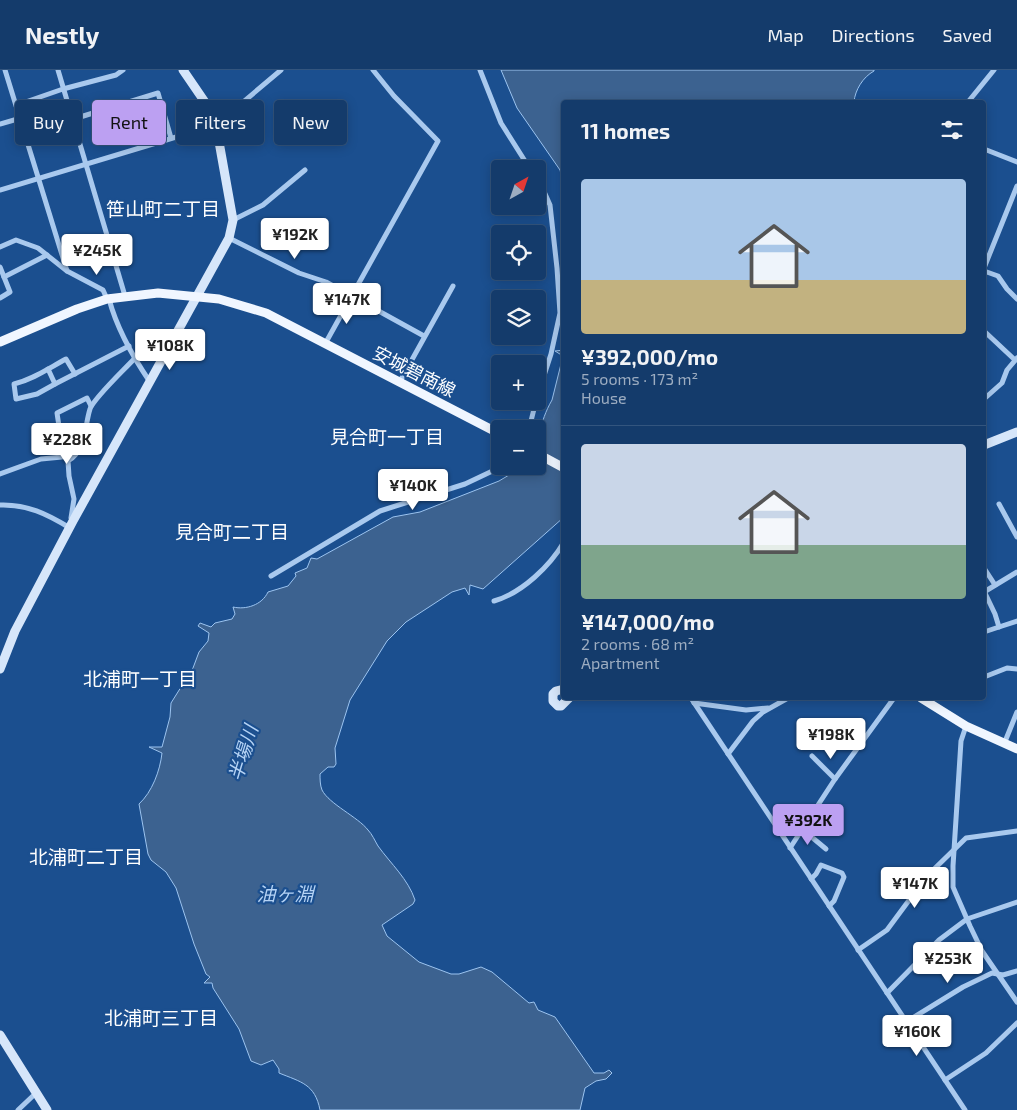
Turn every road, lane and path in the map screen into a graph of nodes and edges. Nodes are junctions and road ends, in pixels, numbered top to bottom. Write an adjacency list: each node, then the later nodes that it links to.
1 (6, 70): 10 (street)
2 (58, 70): 9 (street)
3 (123, 70): 9 (street)
4 (183, 70): 13 (street)
5 (281, 70): 14 (street)
6 (372, 70): 45 (street)
7 (480, 70): 25 (street)
8 (994, 70): 15 (street)
9 (64, 89): 11 (street); 12 (street)
10 (15, 100)
11 (32, 100)
12 (67, 100)
13 (204, 100)
14 (246, 100)
15 (970, 100)
16 (82, 117): 20 (street)
17 (15, 120): 18 (street)
18 (0, 124)
19 (176, 137): 20 (street)
20 (171, 138): 27 (street)
21 (28, 145): 29 (street)
22 (81, 145): 27 (street)
23 (220, 145): 33 (street)
24 (986, 150): 26 (street)
25 (524, 160)
26 (1017, 162)
27 (86, 163): 29 (street); 44 (street)
28 (305, 170): 33 (street)
29 (38, 178): 31 (street); 40 (street)
30 (1017, 186): 37 (street)
31 (0, 190)
32 (546, 196): 56 (street)
33 (233, 220): 34 (street)
34 (229, 238): 43 (street); 45 (street)
35 (0, 247): 36 (street)
36 (47, 255): 40 (street); 41 (street)
37 (986, 264)
38 (0, 267): 41 (street)
39 (986, 270): 48 (street)
40 (67, 271): 47 (street)
41 (4, 277): 46 (street)
42 (453, 286): 50 (street)
43 (197, 295): 44 (main road, 安城碧南線); 52 (main road, 安城碧南線); 59 (street)
44 (125, 296): 47 (main road, 安城碧南線)
45 (351, 297): 50 (street); 52 (street)
46 (0, 298)
47 (108, 299): 51 (main road, 安城碧南線); 53 (street)
48 (1017, 299)
49 (986, 333): 55 (street)
50 (424, 336): 60 (street)
51 (0, 342)
52 (325, 344): 60 (main road, 安城碧南線)
53 (129, 346): 54 (street); 58 (street)
54 (134, 359): 59 (street); 63 (street)
55 (1016, 359): 62 (street)
56 (546, 367)
57 (48, 369): 58 (street); 61 (street); 61 (street)
58 (75, 374): 61 (street)
59 (150, 383): 73 (street)
60 (399, 383): 64 (main road, 安城碧南線)
61 (55, 384)
62 (986, 397)
63 (91, 406): 70 (street); 73 (street)
64 (491, 429)
65 (1017, 432): 66 (street)
66 (986, 444)
67 (546, 458): 68 (main road)
68 (561, 466)
69 (491, 472): 78 (street)
70 (0, 474)
71 (999, 504): 74 (street)
72 (0, 505): 73 (street)
73 (71, 524): 86 (street)
74 (1017, 537)
75 (561, 546): 82 (street)
76 (986, 571): 79 (street)
77 (1017, 572): 79 (street)
78 (271, 576)
79 (995, 585): 80 (street)
80 (986, 591)
81 (986, 596): 84 (street)
82 (494, 601)
83 (1017, 621): 84 (street)
84 (998, 627): 85 (street)
85 (986, 631)
86 (1, 659): 87 (street)
87 (0, 669)
88 (1017, 669): 89 (street)
89 (986, 676)
90 (561, 690): 91 (street)
91 (567, 700)
92 (692, 700): 96 (street); 101 (street)
93 (784, 700): 96 (street)
94 (893, 700): 103 (street)
95 (924, 700): 98 (main road)
96 (770, 708): 101 (street)
97 (1017, 712): 99 (street)
98 (966, 726): 99 (main road); 107 (street)
99 (1004, 744): 100 (main road)
100 (1017, 749)
101 (728, 754): 106 (street)
102 (812, 756): 103 (street)
103 (835, 779): 104 (street)
104 (802, 829): 106 (street); 108 (street)
105 (1017, 831): 107 (street)
106 (790, 848): 109 (street)
107 (954, 848): 112 (street); 113 (street)
108 (826, 849)
109 (811, 879): 111 (street); 111 (street)
110 (1017, 902): 112 (street)
111 (829, 906): 113 (street)
112 (968, 918): 115 (street); 116 (street)
113 (858, 950): 116 (street)
114 (1017, 971): 115 (street)
115 (998, 974): 117 (street); 118 (street)
116 (887, 993): 118 (street)
117 (1017, 1002)
118 (906, 1022): 121 (street)
119 (1017, 1023): 121 (street)
120 (0, 1035): 122 (street)
121 (945, 1080): 125 (street)
122 (36, 1093): 123 (street); 124 (street)
123 (18, 1110)
124 (47, 1110)
125 (965, 1110)

